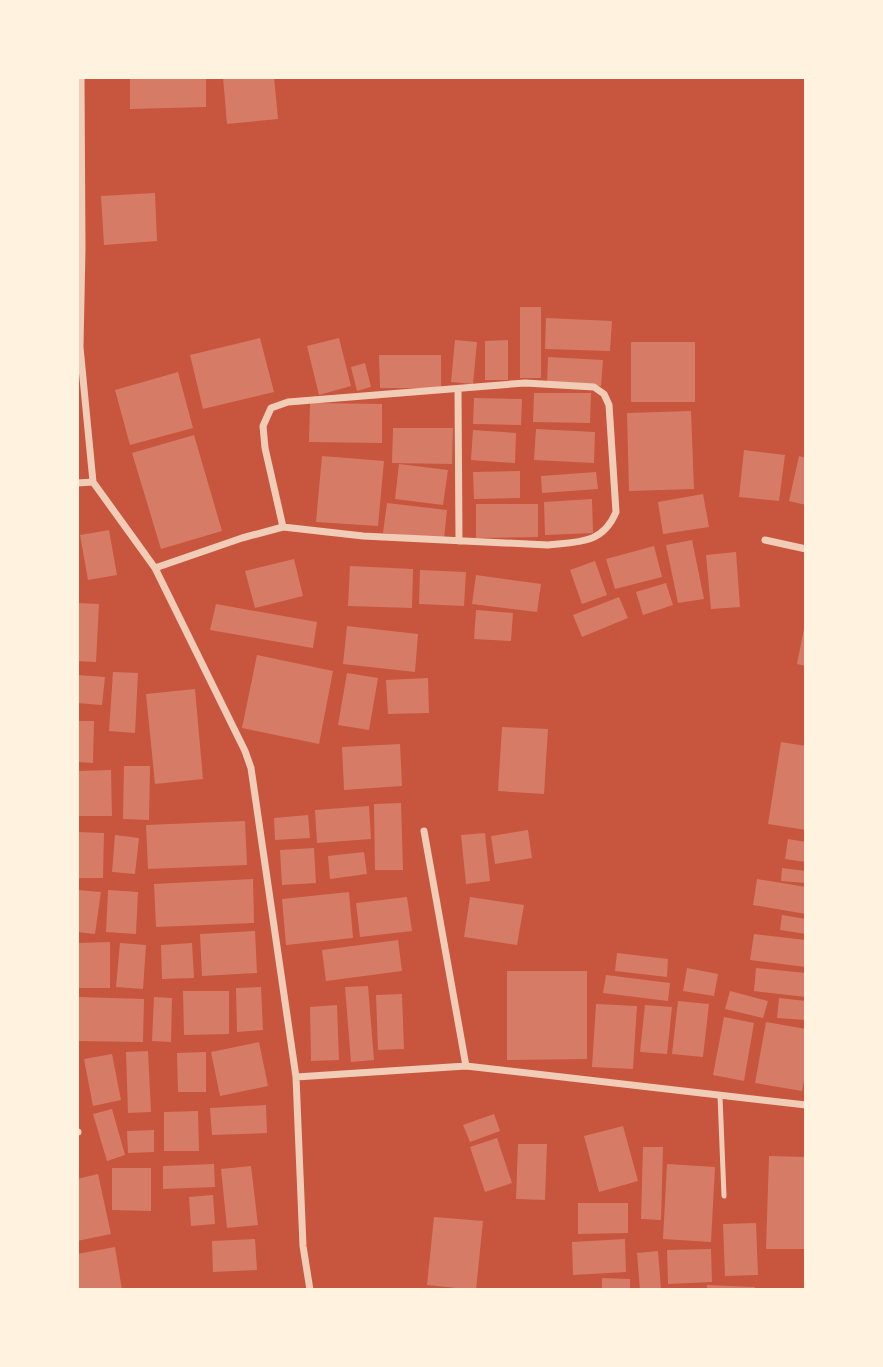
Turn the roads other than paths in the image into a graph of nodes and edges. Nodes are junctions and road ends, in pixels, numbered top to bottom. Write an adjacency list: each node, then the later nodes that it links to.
1 (81, 77): 2 (street)
2 (78, 97): 4 (street)
3 (458, 390): 6 (street); 8 (street); 8 (street)
4 (93, 482): 5 (street); 10 (street)
5 (77, 483)
6 (283, 527): 8 (street); 10 (street)
7 (765, 540): 9 (street)
8 (459, 541)
9 (806, 549)
10 (155, 568): 13 (street)
11 (424, 831): 12 (street)
12 (466, 1066): 13 (street); 14 (street)
13 (296, 1077): 17 (street)
14 (720, 1096): 15 (street); 16 (lane)
15 (806, 1105)
16 (724, 1196)
17 (310, 1290)

